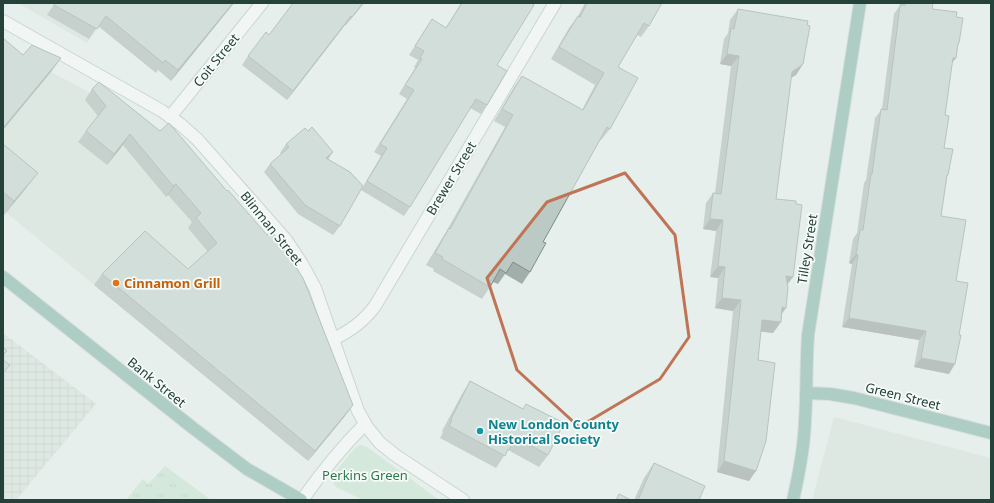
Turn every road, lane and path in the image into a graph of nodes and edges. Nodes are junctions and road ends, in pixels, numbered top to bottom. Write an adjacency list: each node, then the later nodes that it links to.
1 (262, 3): 5 (street, Coit Street)
2 (555, 3): 7 (street, Brewer Street)
3 (860, 3): 8 (main road, Tilley Street)
4 (3, 21): 5 (street, Blinman Street)
5 (170, 117): 7 (street, Blinman Street)
6 (3, 277): 11 (main road, Bank Street)
7 (334, 339): 9 (street, Blinman Street)
8 (806, 393): 10 (main road, Green Street); 13 (main road, Tilley Street)
9 (365, 424): 11 (street); 12 (street, Blinman Street)
10 (991, 433)
11 (302, 500)
12 (463, 500)
13 (793, 500)

